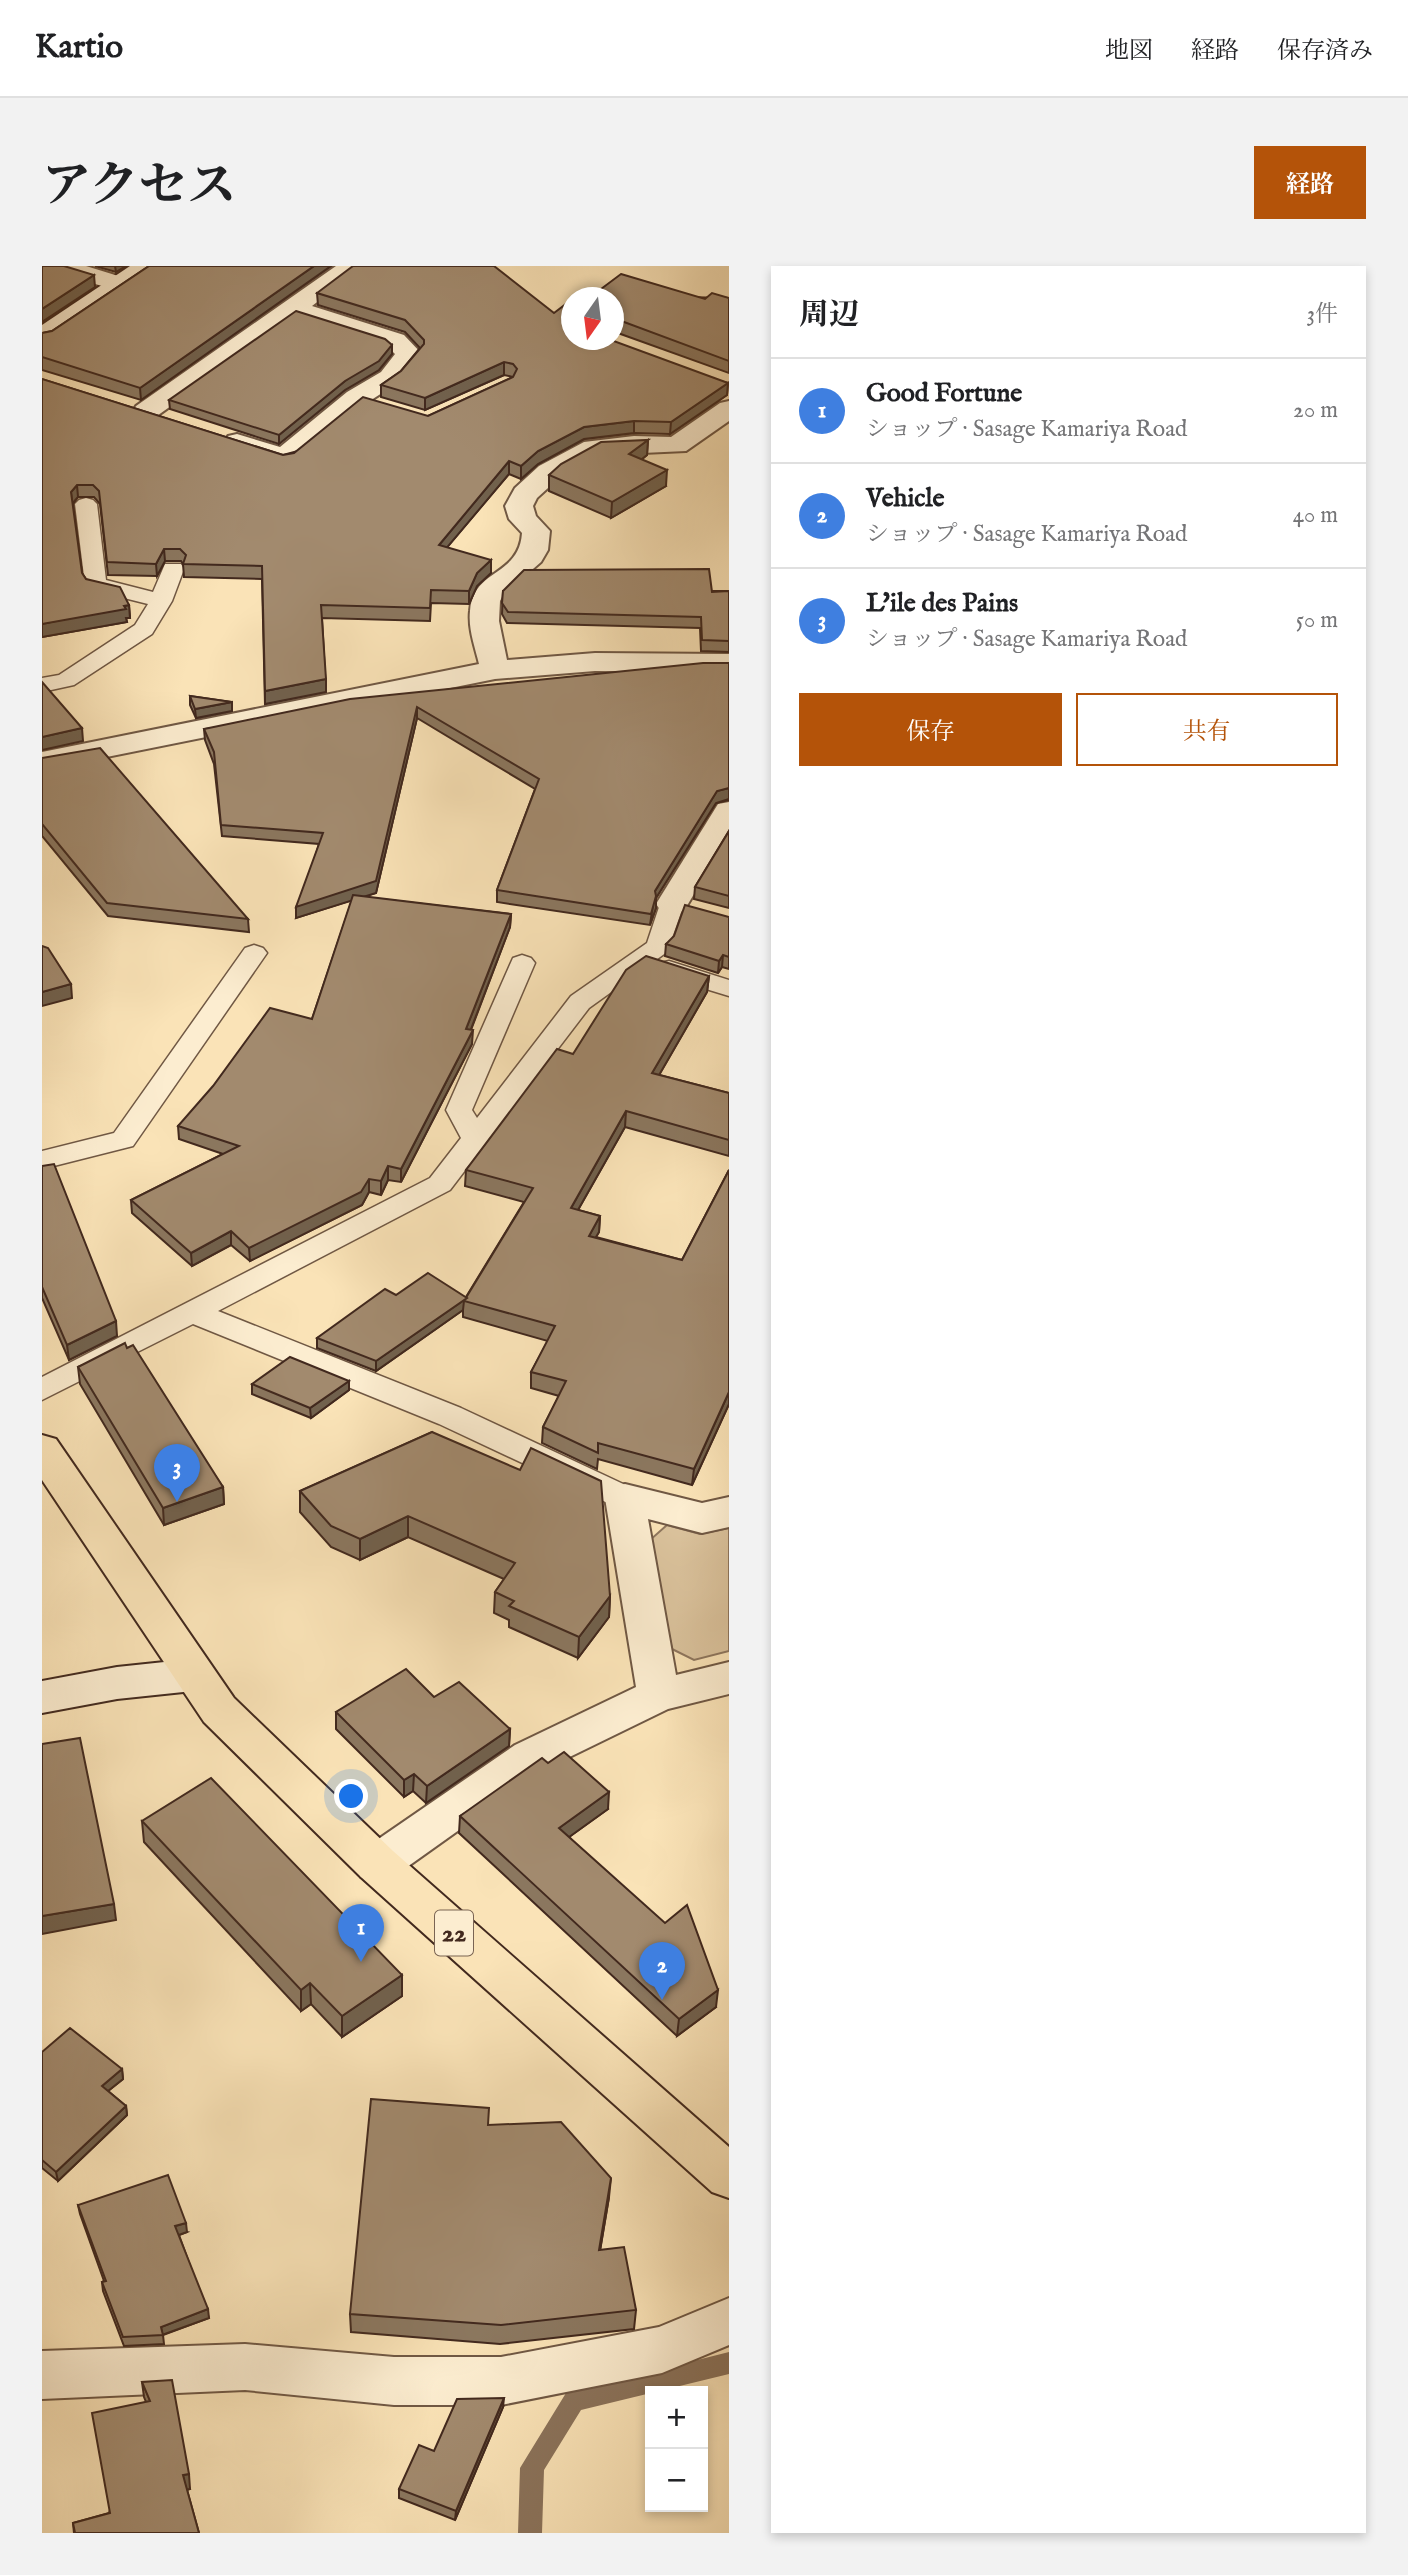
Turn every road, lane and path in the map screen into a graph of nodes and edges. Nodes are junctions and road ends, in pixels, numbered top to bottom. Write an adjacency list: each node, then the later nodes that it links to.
1 (60, 266): 4 (street)
2 (146, 266): 4 (street)
3 (352, 266): 5 (street)
4 (119, 284): 6 (street)
5 (292, 308): 9 (street); 11 (street)
6 (42, 336)
7 (119, 404): 9 (street)
8 (729, 409): 16 (street)
9 (145, 412): 10 (street)
10 (170, 420)
11 (208, 433)
12 (86, 504): 14 (lane)
13 (173, 569): 14 (lane)
14 (161, 601): 17 (lane)
15 (729, 663): 16 (street)
16 (495, 670): 18 (street)
17 (42, 685)
18 (42, 761)
19 (729, 811): 20 (street)
20 (680, 905): 22 (lane)
21 (254, 953): 26 (lane)
22 (642, 960): 24 (lane); 25 (lane)
23 (522, 963): 25 (lane)
24 (729, 988)
25 (475, 1138): 27 (lane)
26 (42, 1160)
27 (194, 1313): 28 (lane); 30 (lane)
28 (42, 1390)
29 (42, 1449): 32 (main road, 22)
30 (625, 1499): 31 (street); 34 (street)
31 (729, 1512)
32 (193, 1675): 35 (street); 36 (main road, 22)
33 (729, 1678): 34 (street)
34 (658, 1695): 36 (street)
35 (42, 1697)
36 (377, 1864): 37 (main road, 22)
37 (729, 2177)
38 (729, 2321): 39 (street)
39 (42, 2375)

